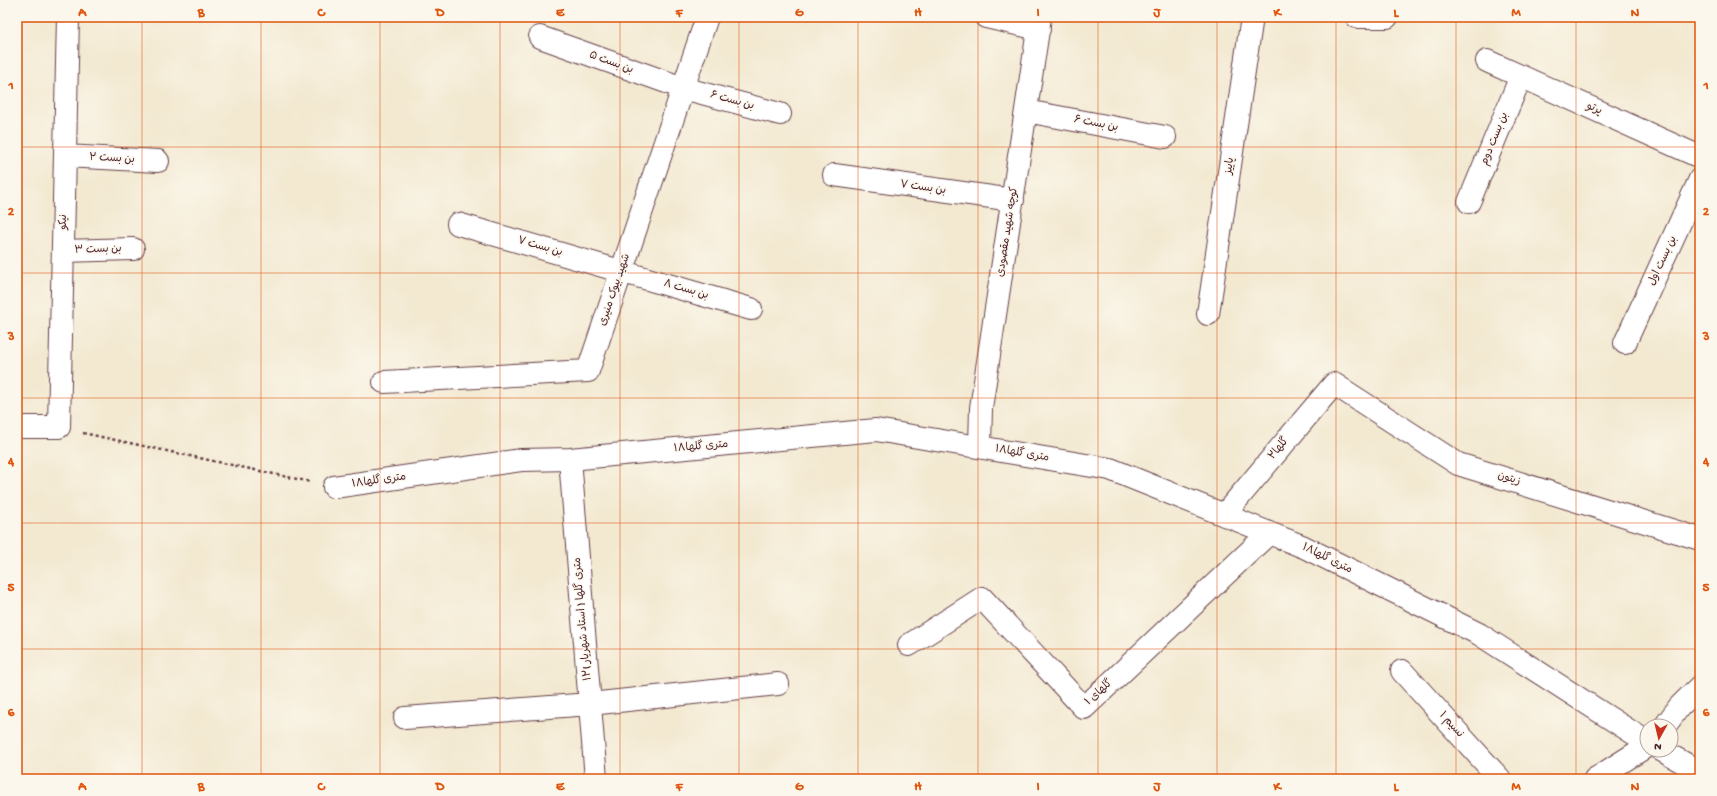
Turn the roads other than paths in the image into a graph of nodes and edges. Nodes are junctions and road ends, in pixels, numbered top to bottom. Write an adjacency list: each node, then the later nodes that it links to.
1 (68, 17): 15 (street, نیکو)
2 (707, 17): 11 (street, شهید بیوک منیری)
3 (986, 17): 7 (street)
4 (1252, 17): 27 (street, پاییز)
5 (1357, 17): 6 (street)
6 (1387, 17)
7 (1040, 23): 12 (street, کوچه شهید مقصودی)
8 (540, 37): 11 (street, بن بست ۵)
9 (1487, 61): 10 (street, پرتو)
10 (1520, 76): 16 (street, پرتو); 21 (street, بن بست دوم)
11 (683, 88): 13 (street, بن بست ۶); 25 (street, شهید بیوک منیری)
12 (1026, 111): 14 (street, بن بست ۶); 20 (street, کوچه شهید مقصودی)
13 (780, 114)
14 (1165, 137)
15 (65, 156): 17 (street, بن بست ۲); 24 (street, نیکو)
16 (1700, 157)
17 (158, 161)
18 (834, 175): 20 (street, بن بست ۷)
19 (1700, 179): 28 (street, بن بست اول)
20 (1013, 200): 32 (street, کوچه شهید مقصودی)
21 (1469, 202)
22 (458, 224): 25 (street, بن بست ۷)
23 (133, 249): 24 (street, بن بست ۳)
24 (63, 251): 31 (street, نیکو)
25 (622, 271): 26 (street, بن بست ۸); 29 (street, شهید بیوک منیری)
26 (751, 309)
27 (1208, 314)
28 (1625, 343)
29 (384, 382)
30 (1334, 384): 35 (street, گلها۲); 37 (street, زیتون)
31 (17, 427)
32 (980, 446): 33 (street, ۱۸متری گلها); 35 (street, ۱۸متری گلها)
33 (570, 459): 34 (street, ۱۸متری گلها); 42 (street, ۱۲متری گلها ( استاد شهریار ))
34 (334, 487)
35 (1224, 515): 36 (street, ۱۸متری گلها)
36 (1269, 533): 38 (street, گلهای ۱); 45 (street, ۱۸متری گلها)
37 (1700, 539)
38 (909, 645)
39 (1402, 671): 50 (street, نسیم ۱)
40 (778, 684): 42 (street)
41 (1700, 686): 44 (street)
42 (590, 704): 43 (street); 49 (street, ۱۲متری گلها ( استاد شهریار ))
43 (405, 718)
44 (1670, 718)
45 (1639, 737)
46 (1639, 751): 51 (street)
47 (1675, 758): 48 (street)
48 (1700, 772)
49 (596, 779)
50 (1500, 779)
51 (1596, 779)

